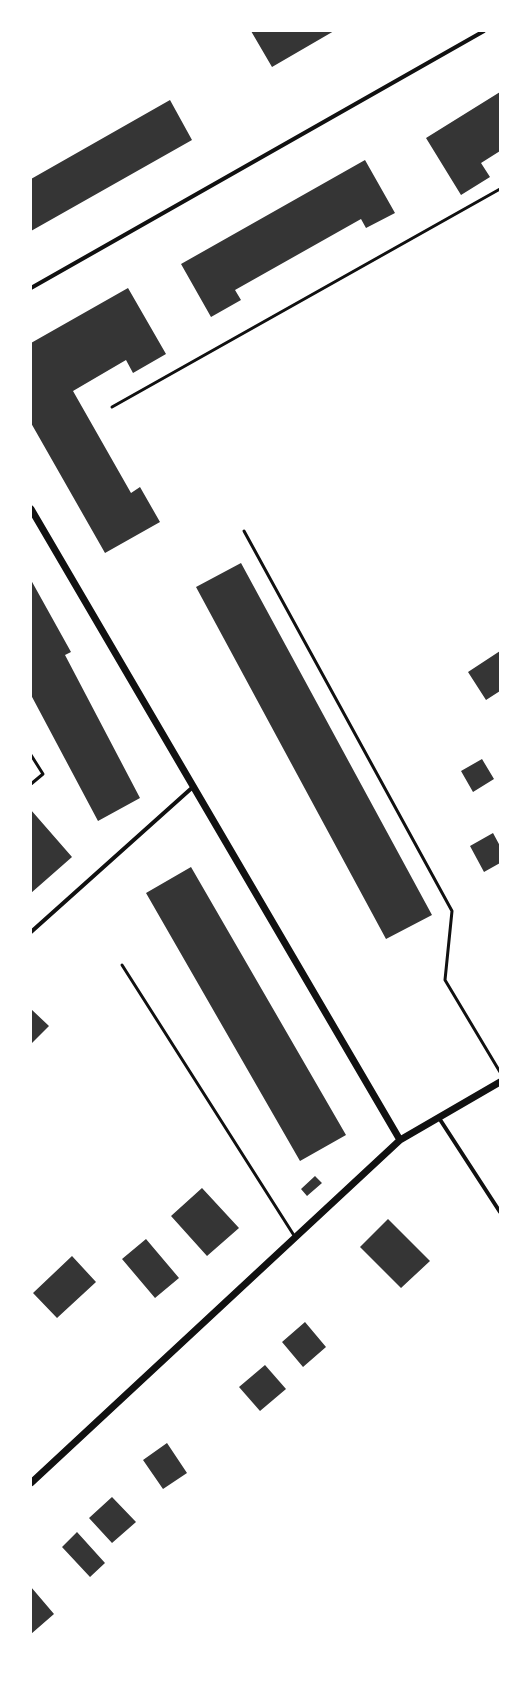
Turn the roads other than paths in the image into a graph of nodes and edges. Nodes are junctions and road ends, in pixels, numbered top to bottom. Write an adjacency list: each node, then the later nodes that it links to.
1 (484, 31): 3 (street)
2 (500, 189): 4 (lane)
3 (31, 288)
4 (112, 407)
5 (31, 509): 9 (street)
6 (244, 531): 12 (lane)
7 (31, 755): 8 (lane)
8 (31, 784)
9 (194, 786): 10 (street); 15 (street)
10 (31, 932)
11 (122, 965): 17 (lane)
12 (500, 1072)
13 (500, 1082): 14 (street)
14 (439, 1118): 15 (street); 16 (street)
15 (400, 1140): 17 (street)
16 (500, 1212)
17 (295, 1238): 18 (street)
18 (31, 1483)

